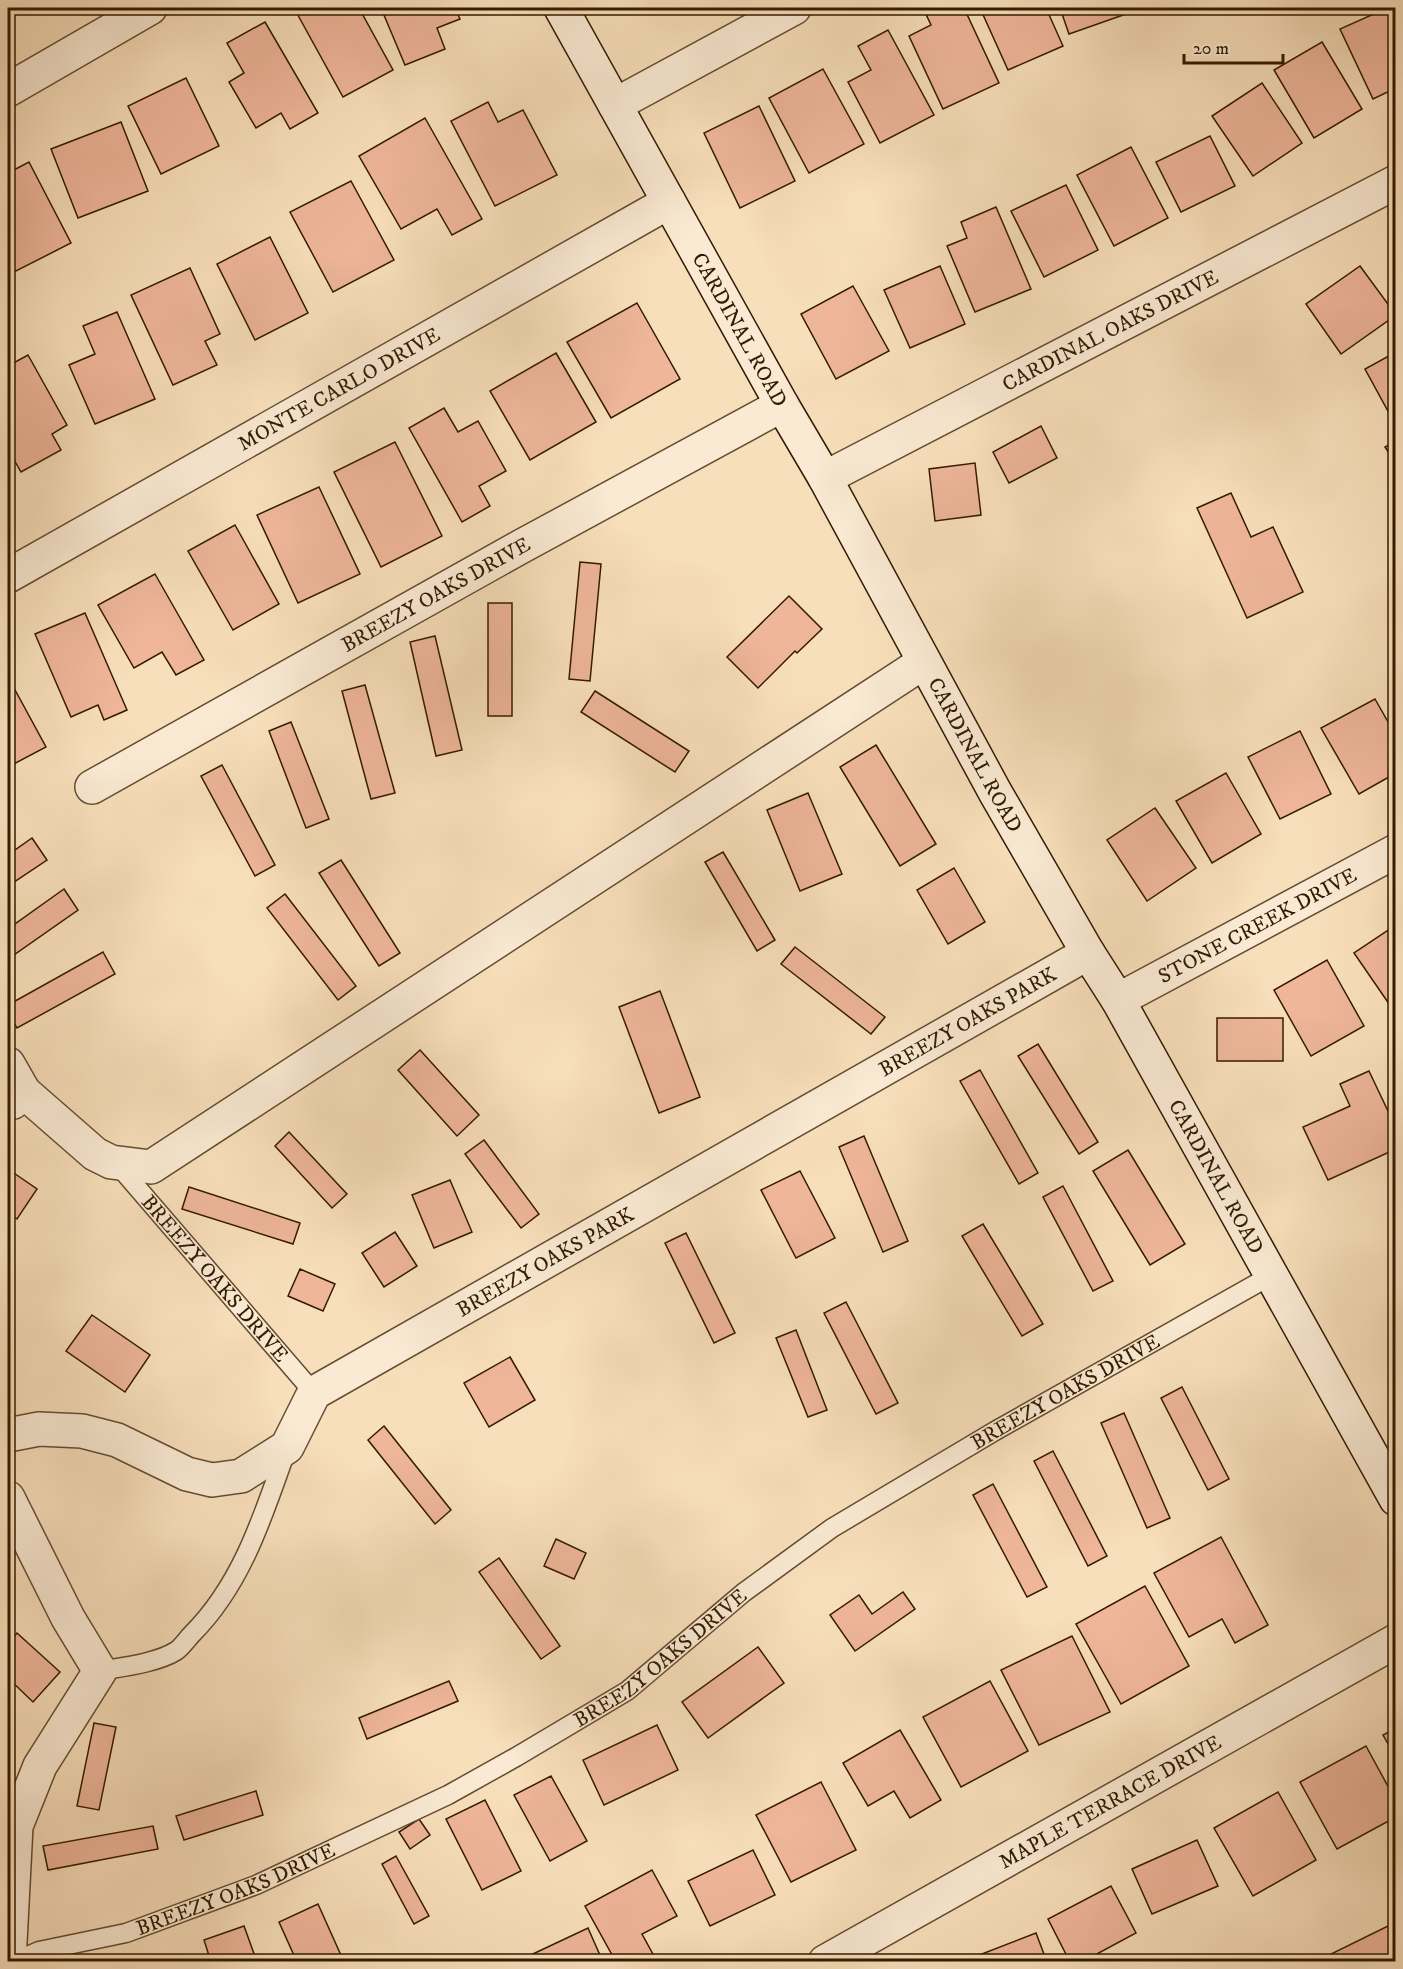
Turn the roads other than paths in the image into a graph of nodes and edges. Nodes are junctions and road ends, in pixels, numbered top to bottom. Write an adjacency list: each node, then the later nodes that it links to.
1 (150, 8): 4 (street)
2 (561, 8): 5 (street, CARDINAL ROAD)
3 (794, 8): 5 (street)
4 (8, 90)
5 (615, 105): 7 (street, CARDINAL ROAD)
6 (1395, 182): 9 (street, CARDINAL OAKS DRIVE)
7 (669, 202): 8 (street, CARDINAL ROAD); 10 (street, MONTE CARLO DRIVE)
8 (782, 405): 9 (street, CARDINAL ROAD); 12 (street, BREEZY OAKS DRIVE)
9 (825, 478): 11 (street, CARDINAL ROAD)
10 (8, 576)
11 (924, 662): 14 (street, CARDINAL ROAD); 18 (street)
12 (92, 787)
13 (1395, 851): 15 (street, STONE CREEK DRIVE)
14 (1088, 953): 15 (street, CARDINAL ROAD); 20 (street, BREEZY OAKS PARK)
15 (1118, 1000): 19 (street, CARDINAL ROAD)
16 (8, 1064): 17 (street)
17 (16, 1096): 18 (street)
18 (116, 1163): 20 (lane, BREEZY OAKS DRIVE)
19 (1270, 1276): 24 (street, CARDINAL ROAD); 28 (lane, BREEZY OAKS DRIVE)
20 (314, 1393): 22 (street)
21 (8, 1435): 22 (street)
22 (287, 1448): 26 (lane)
23 (8, 1498): 26 (street)
24 (1395, 1499)
25 (1395, 1641): 29 (street, MAPLE TERRACE DRIVE)
26 (100, 1671): 27 (street)
27 (9, 1962)
28 (14, 1962)
29 (825, 1962)

